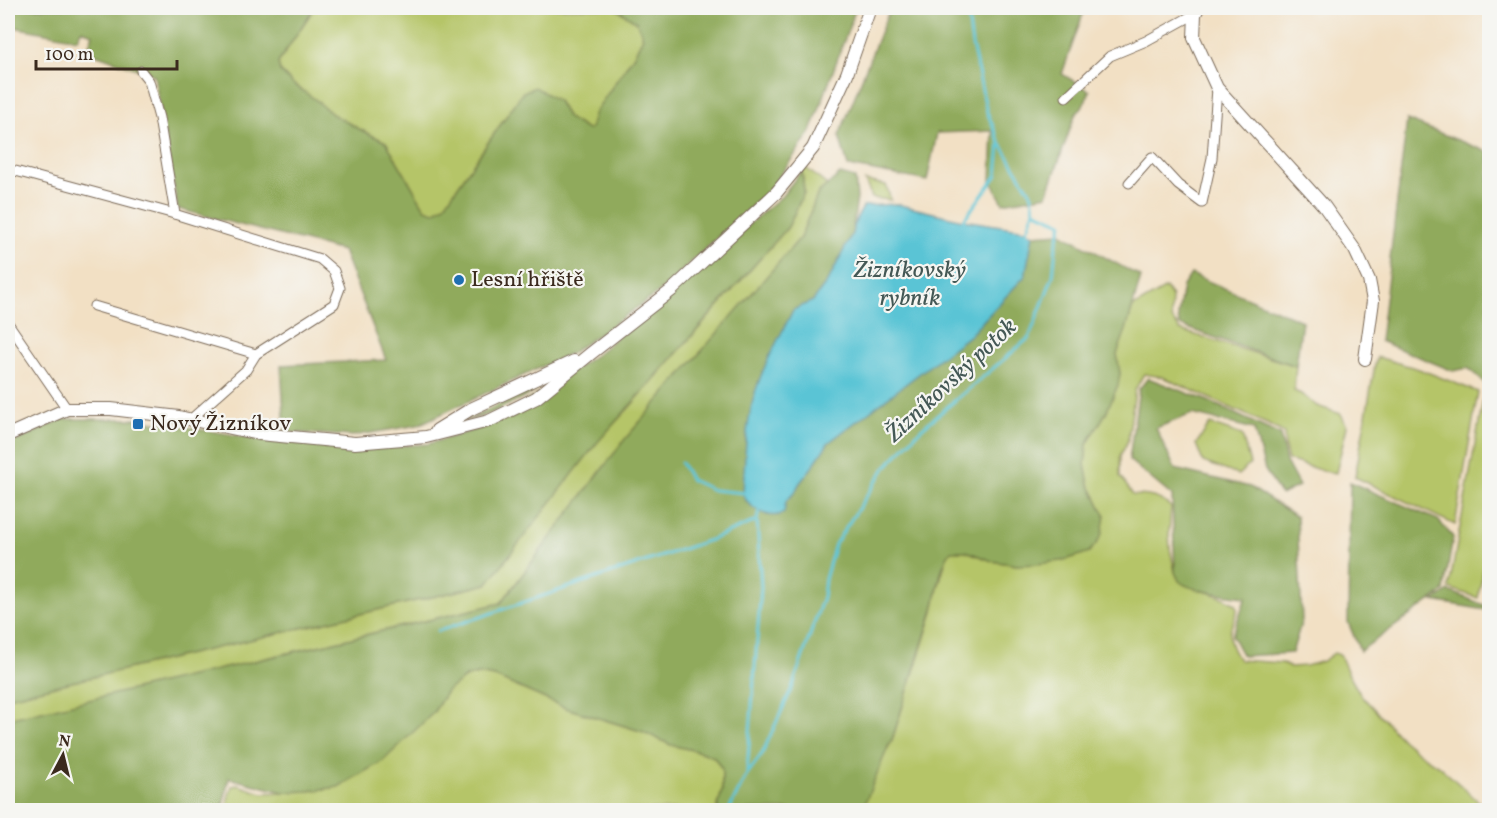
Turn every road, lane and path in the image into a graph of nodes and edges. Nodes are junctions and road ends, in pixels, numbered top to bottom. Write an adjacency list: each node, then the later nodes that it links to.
1 (870, 8): 14 (street)
2 (1264, 8): 3 (street)
3 (1312, 8)
4 (1197, 11): 6 (street); 7 (street)
5 (141, 71): 10 (street)
6 (1217, 88): 9 (street); 15 (street)
7 (1066, 97)
8 (8, 169): 10 (street)
9 (1129, 183)
10 (175, 214): 13 (street)
11 (94, 306): 13 (street)
12 (8, 323): 16 (street)
13 (256, 354): 17 (street)
14 (590, 354): 19 (street); 19 (street)
15 (1365, 359)
16 (67, 409): 17 (street); 18 (street)
17 (190, 420): 19 (street)
18 (8, 435)
19 (426, 437)

